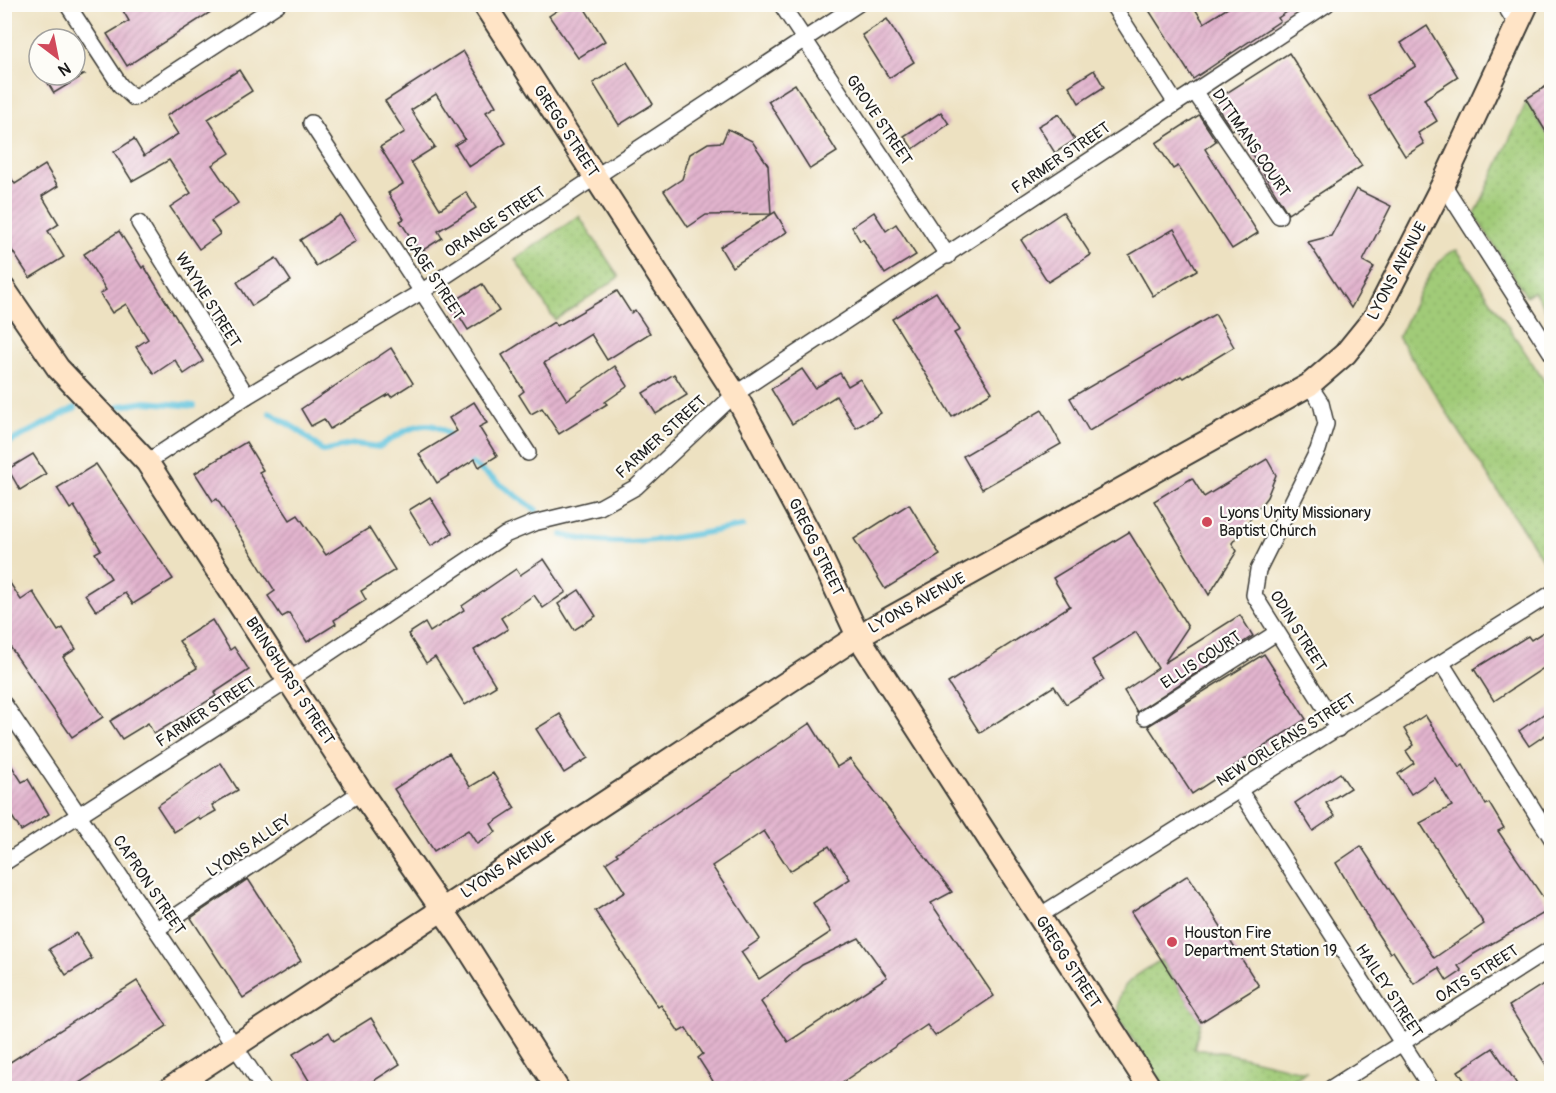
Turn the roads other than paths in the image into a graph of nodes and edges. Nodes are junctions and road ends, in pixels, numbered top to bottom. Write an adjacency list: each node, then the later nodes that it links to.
1 (67, 4): 2 (street)
2 (278, 4)
3 (484, 4): 15 (street, GREGG STREET)
4 (780, 4): 11 (street, GROVE STREET)
5 (858, 4): 11 (street, ORANGE STREET)
6 (1112, 4): 13 (street)
7 (1327, 4): 12 (street, FARMER STREET)
8 (1504, 4): 10 (street)
9 (1527, 4): 10 (street, LYONS AVENUE)
10 (1517, 26): 16 (street, LYONS AVENUE)
11 (804, 40): 15 (street, ORANGE STREET); 19 (street, GROVE STREET)
12 (1194, 91): 13 (street, FARMER STREET); 17 (street, DITTMANS COURT)
13 (1175, 102): 19 (street, FARMER STREET)
14 (311, 123): 21 (street, CAGE STREET)
15 (595, 177): 21 (street, ORANGE STREET); 24 (street, GREGG STREET)
16 (1443, 184): 22 (street); 23 (street, LYONS AVENUE)
17 (1279, 216)
18 (139, 223): 25 (street, WAYNE STREET)
19 (948, 256): 24 (street, FARMER STREET)
20 (4, 288): 27 (street, BRINGHURST STREET)
21 (421, 292): 25 (street, ORANGE STREET); 26 (street, CAGE STREET)
22 (1551, 354)
23 (1309, 385): 29 (street, ODIN STREET); 30 (street, LYONS AVENUE)
24 (735, 394): 30 (street, GREGG STREET); 32 (street, FARMER STREET)
25 (247, 396): 27 (street, ORANGE STREET)
26 (528, 453)
27 (147, 462): 32 (street, BRINGHURST STREET)
28 (1551, 593): 31 (street, NEW ORLEANS STREET)
29 (1276, 633): 34 (street, ELLIS COURT); 35 (street, ODIN STREET)
30 (858, 636): 41 (street, LYONS AVENUE); 42 (street, GREGG STREET)
31 (1442, 664): 35 (street, NEW ORLEANS STREET); 39 (street)
32 (289, 680): 37 (street, BRINGHURST STREET); 38 (street, FARMER STREET)
33 (4, 704): 38 (street, CAPRON STREET)
34 (1145, 717)
35 (1338, 729): 36 (street, NEW ORLEANS STREET)
36 (1240, 791): 42 (street, NEW ORLEANS STREET); 45 (street, HAILEY STREET)
37 (361, 792): 41 (street, BRINGHURST STREET); 43 (street, LYONS ALLEY)
38 (79, 815): 40 (street, FARMER STREET); 43 (street, CAPRON STREET)
39 (1551, 839)
40 (4, 863)
41 (441, 909): 46 (street, LYONS AVENUE); 49 (street, BRINGHURST STREET)
42 (1039, 916): 50 (street, GREGG STREET)
43 (157, 929): 46 (street, CAPRON STREET)
44 (1551, 948): 45 (street, OATS STREET)
45 (1402, 1043): 51 (street, OATS STREET); 52 (street, HAILEY STREET)
46 (236, 1046): 47 (street, LYONS AVENUE); 48 (street, CAPRON STREET)
47 (171, 1089)
48 (263, 1089)
49 (557, 1089)
50 (1150, 1089)
51 (1331, 1089)
52 (1431, 1089)

